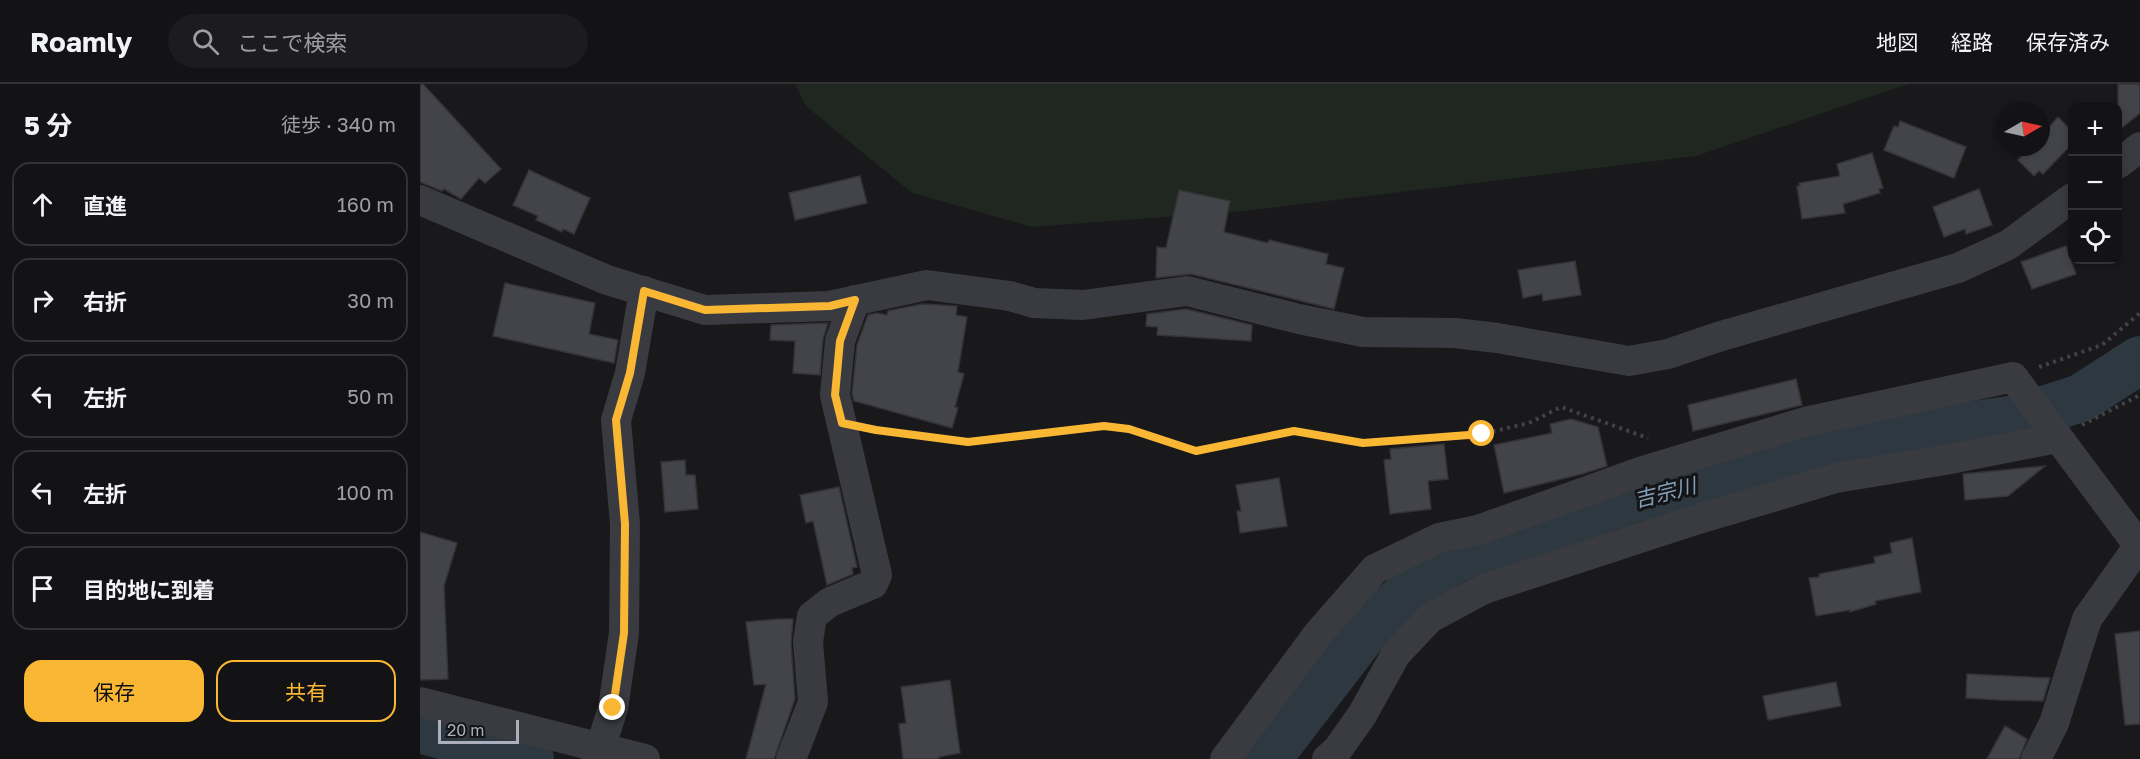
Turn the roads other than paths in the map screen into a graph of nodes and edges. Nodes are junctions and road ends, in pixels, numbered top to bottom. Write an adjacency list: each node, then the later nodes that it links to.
1 (2140, 147): 2 (street)
2 (2122, 161)
3 (420, 200): 5 (street)
4 (2068, 202): 6 (street)
5 (644, 291): 6 (street); 10 (street)
6 (855, 300): 12 (street)
7 (2053, 433): 8 (street); 13 (street); 14 (street)
8 (2139, 545): 15 (street)
9 (420, 702): 10 (street)
10 (599, 754): 11 (street)
11 (645, 759)
12 (791, 759)
13 (1225, 759)
14 (1328, 759)
15 (2036, 759)

